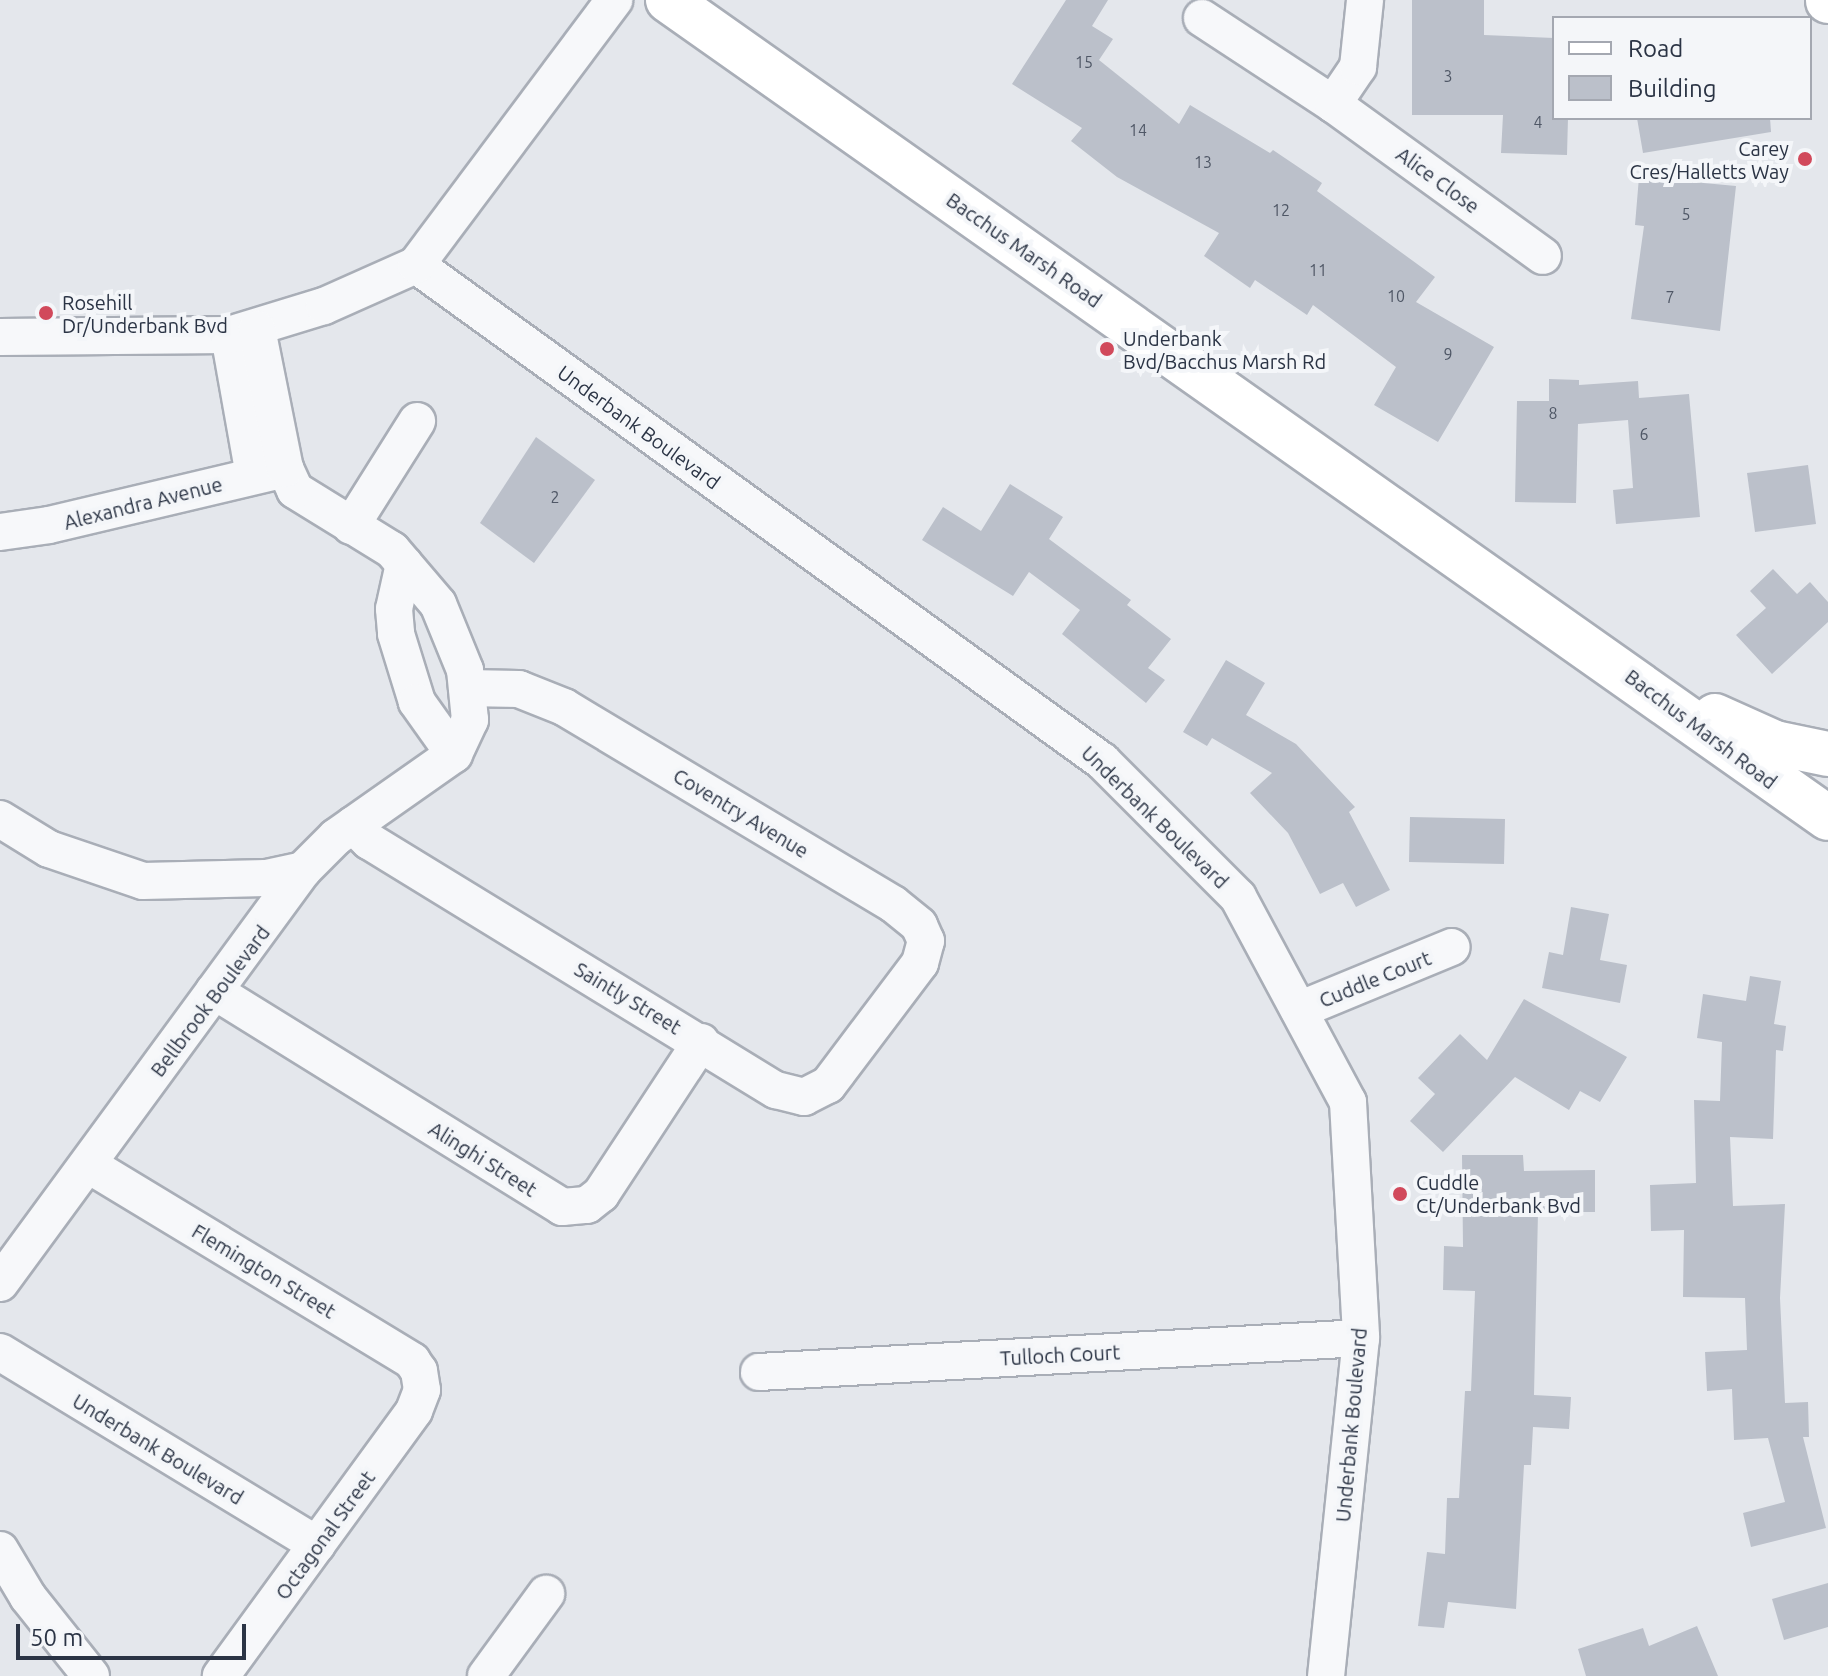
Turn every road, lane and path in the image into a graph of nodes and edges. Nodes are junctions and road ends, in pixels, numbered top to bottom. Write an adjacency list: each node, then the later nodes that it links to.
1 (614, 0): 7 (street)
2 (668, 0): 15 (main road, Bacchus Marsh Road)
3 (1365, 0): 5 (street)
4 (1202, 18): 5 (street, Alice Close)
5 (1333, 104): 6 (street, Alice Close)
6 (1543, 256)
7 (416, 265): 8 (street); 26 (street, Underbank Boulevard)
8 (243, 332): 9 (street); 11 (street)
9 (0, 337)
10 (417, 421): 12 (street)
11 (269, 472): 12 (street); 13 (street, Alexandra Avenue)
12 (351, 526): 14 (street)
13 (0, 532)
14 (404, 564): 16 (street); 17 (street)
15 (1577, 637): 18 (main road, Bacchus Marsh Road); 19 (main road, Bacchus Marsh Road)
16 (467, 688): 17 (street); 25 (street, Coventry Avenue)
17 (454, 754): 21 (street, Bellbrook Boulevard)
18 (1828, 754)
19 (1828, 818)
20 (0, 819): 22 (street)
21 (353, 825): 22 (street, Bellbrook Boulevard); 27 (street, Saintly Street)
22 (303, 870): 24 (street, Bellbrook Boulevard)
23 (1452, 947): 26 (street, Cuddle Court)
24 (214, 991): 27 (street, Alinghi Street); 28 (street, Bellbrook Boulevard)
25 (888, 1010): 27 (street, Saintly Street)
26 (1299, 1010): 31 (street, Underbank Boulevard)
27 (701, 1042)
28 (89, 1165): 29 (street, Bellbrook Boulevard); 34 (street, Flemington Street)
29 (12, 1241): 30 (street, Bellbrook Boulevard)
30 (0, 1283)
31 (1361, 1338): 33 (street, Tulloch Court); 42 (street, Underbank Boulevard)
32 (0, 1352): 35 (street, Underbank Boulevard)
33 (759, 1372)
34 (422, 1390): 35 (street, Octagonal Street)
35 (317, 1545): 40 (street, Octagonal Street)
36 (0, 1550): 38 (street)
37 (546, 1594): 41 (street)
38 (14, 1602): 39 (street)
39 (91, 1676)
40 (221, 1676)
41 (486, 1676)
42 (1326, 1676)

